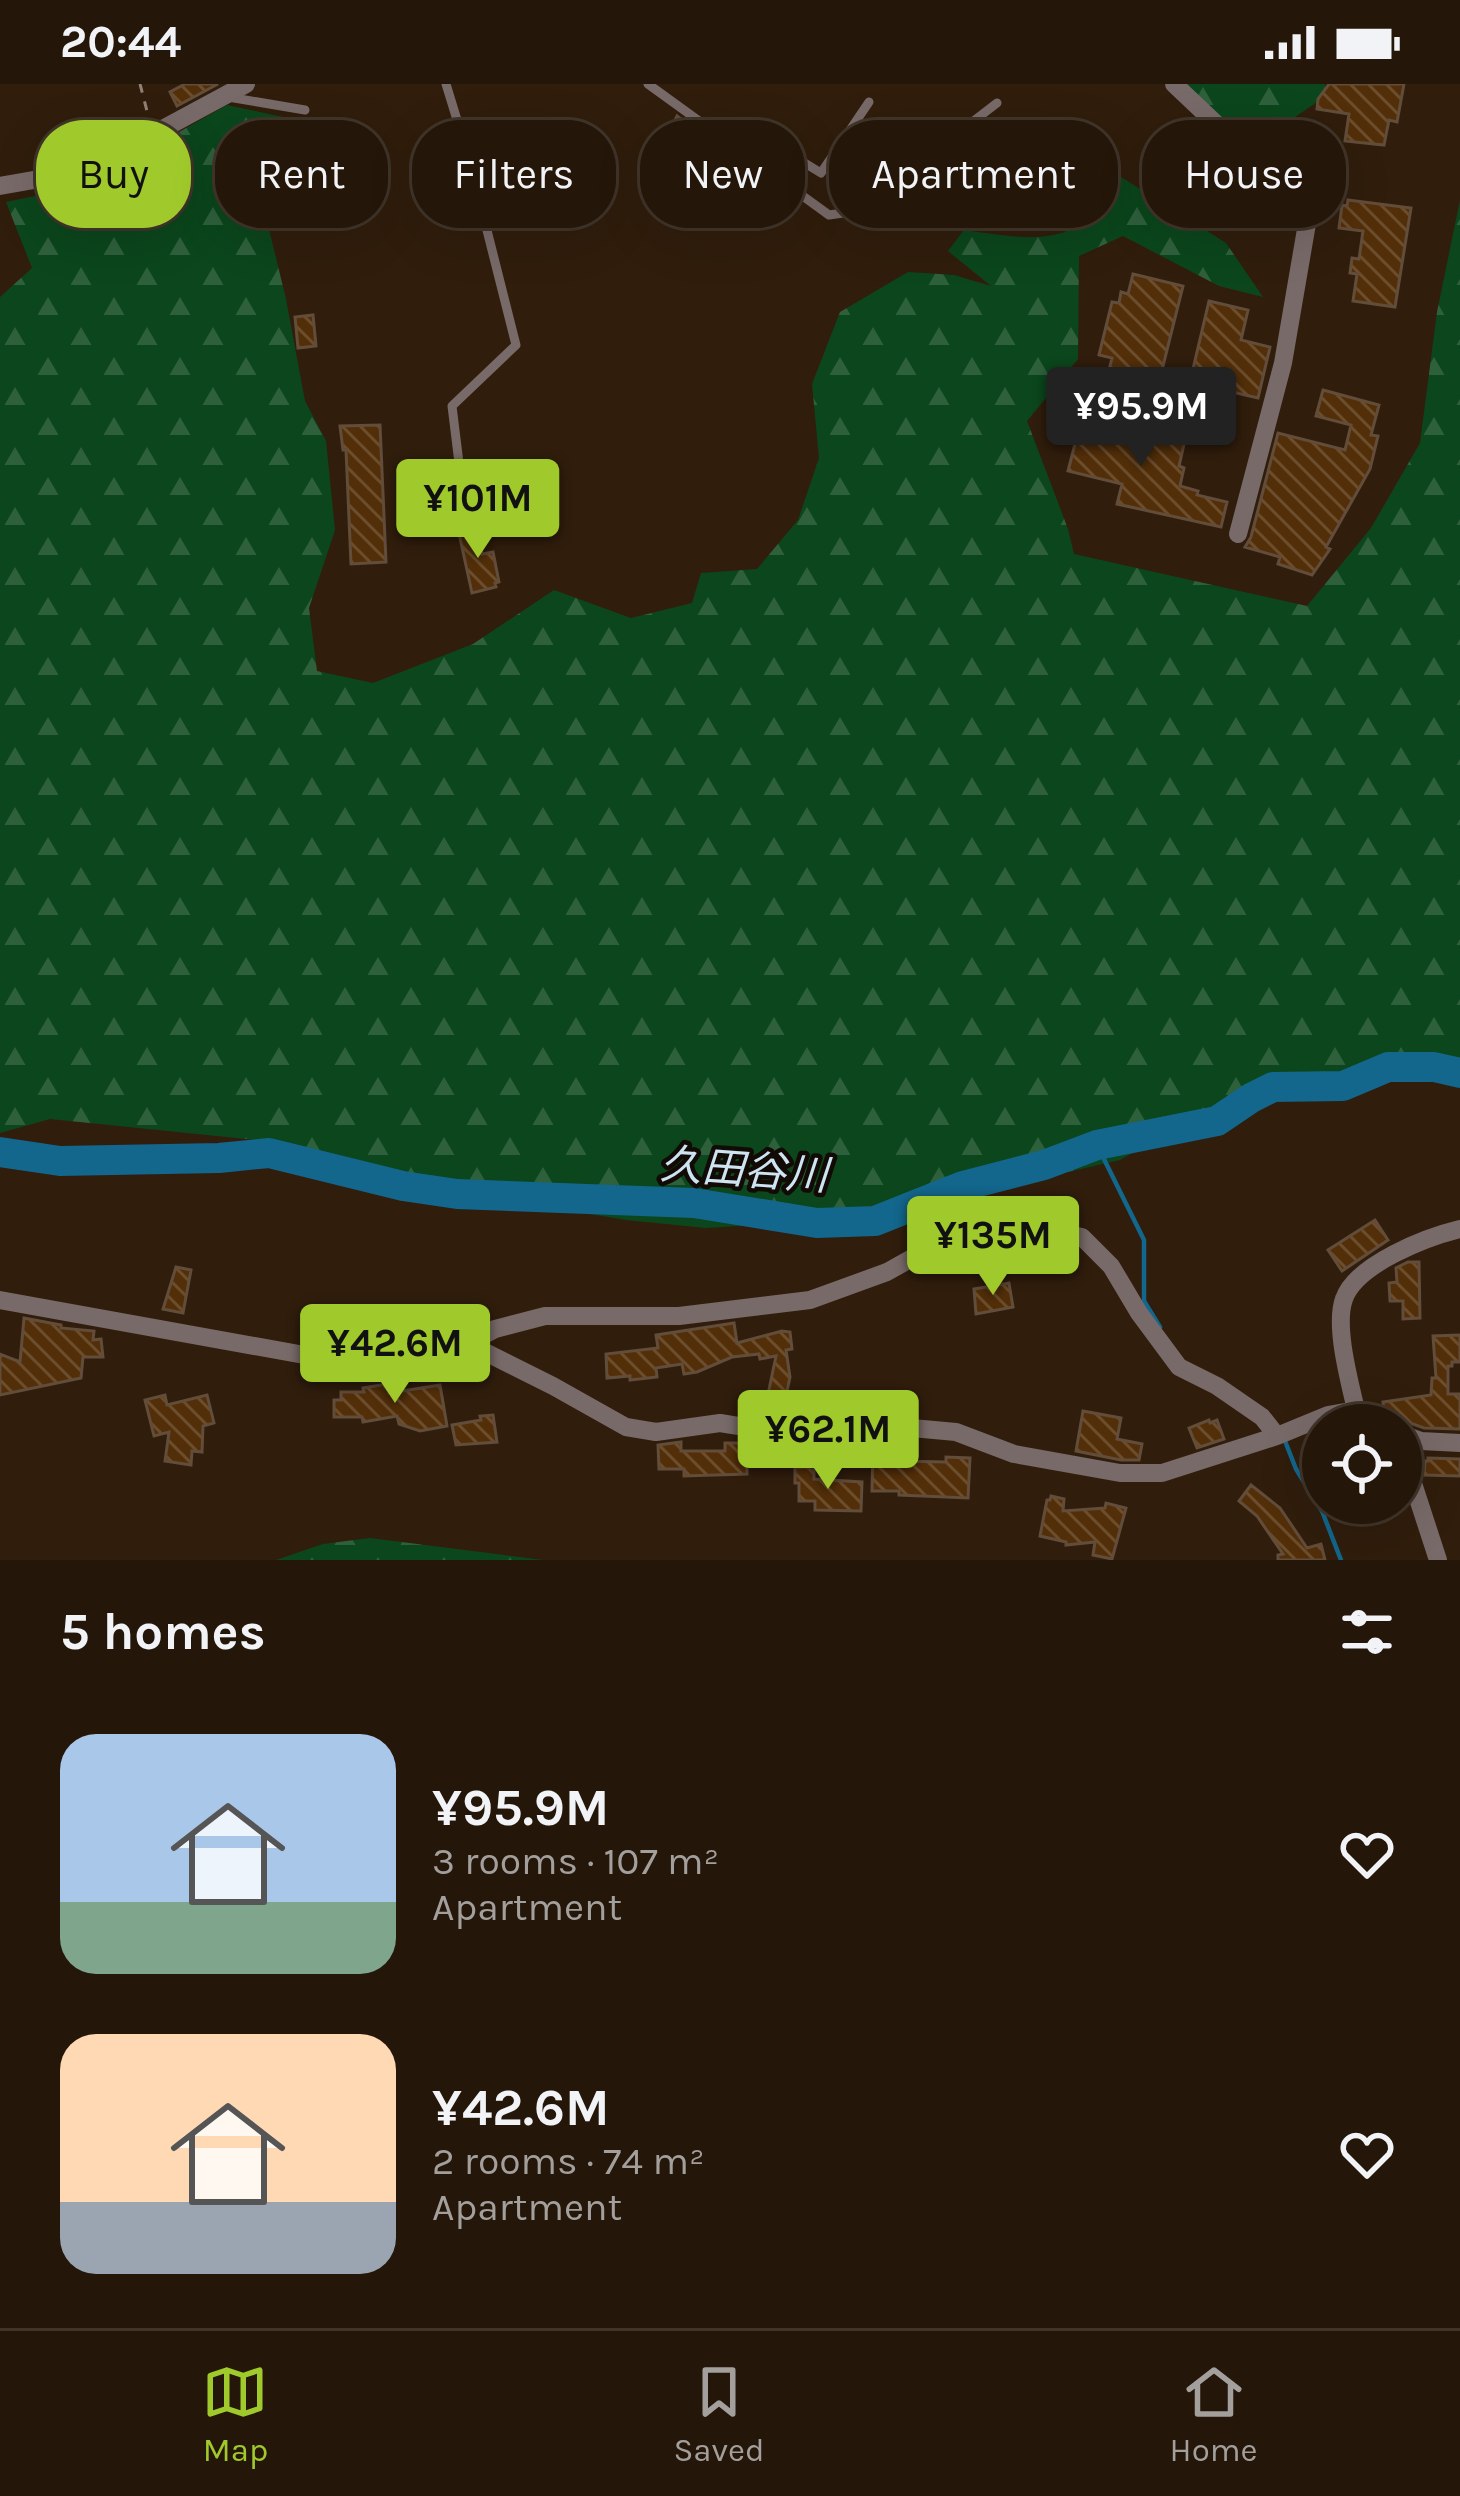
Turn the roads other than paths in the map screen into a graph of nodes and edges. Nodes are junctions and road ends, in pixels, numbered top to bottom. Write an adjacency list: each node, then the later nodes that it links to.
1 (246, 84): 5 (street)
2 (446, 84): 13 (lane)
3 (648, 84): 9 (lane)
4 (1174, 84): 14 (street)
5 (222, 97): 8 (lane); 11 (street)
6 (869, 102): 10 (lane)
7 (997, 103): 12 (lane)
8 (305, 110)
9 (699, 120)
10 (805, 162)
11 (0, 186)
12 (805, 197)
13 (465, 512)
14 (1238, 534)
15 (1460, 1229): 18 (street)
16 (0, 1300): 17 (street)
17 (465, 1345): 20 (street); 20 (street)
18 (1356, 1404)
19 (1302, 1426): 20 (street)
20 (1277, 1436)
21 (1422, 1438): 22 (street)
22 (1460, 1443)
23 (1422, 1511): 24 (street)
24 (1438, 1560)

